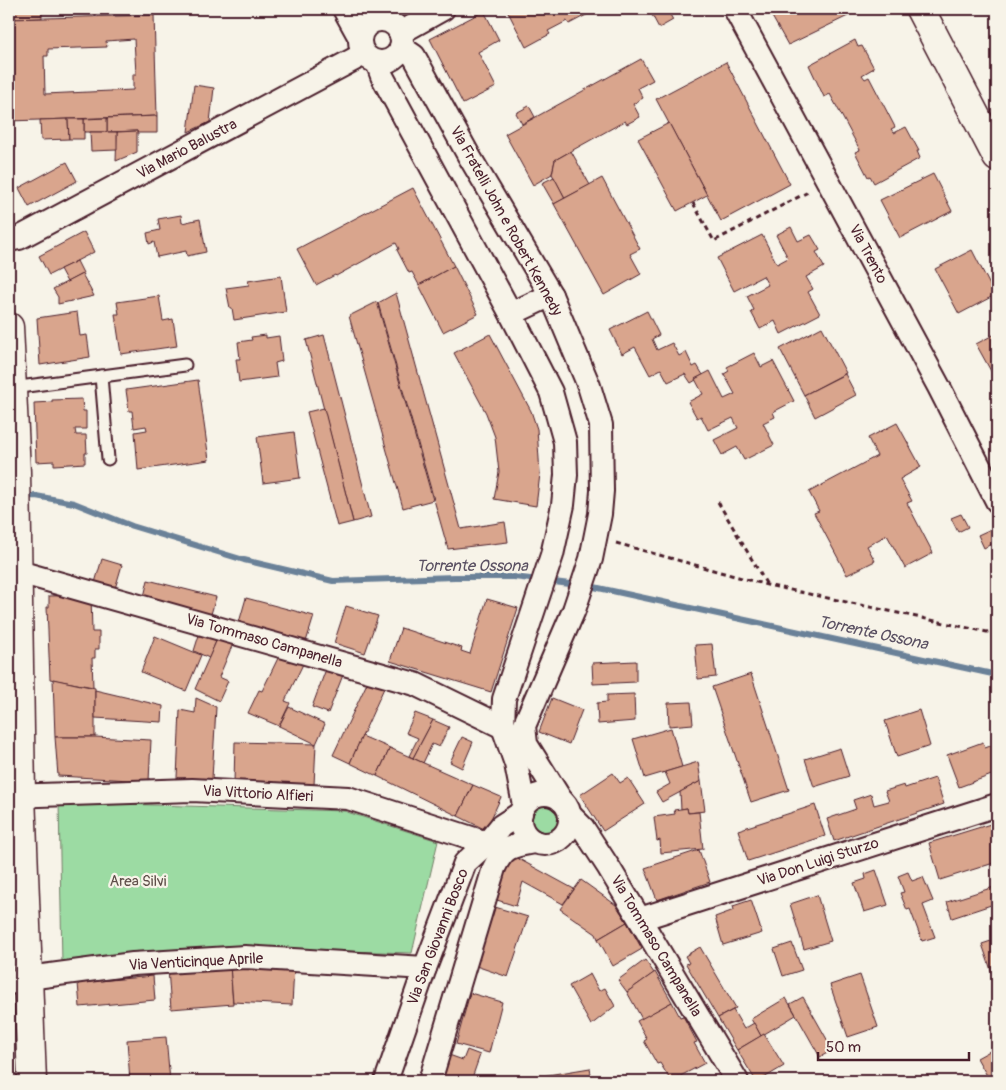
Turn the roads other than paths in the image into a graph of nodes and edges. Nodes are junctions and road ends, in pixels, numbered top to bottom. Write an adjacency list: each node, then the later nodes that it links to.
1 (344, 9): 6 (street)
2 (443, 9): 5 (street)
3 (735, 9): 18 (street, Via Trento)
4 (920, 9): 8 (street)
5 (393, 28): 6 (street); 6 (street); 7 (street, Via Fratelli John e Robert Kennedy)
6 (367, 51): 9 (street); 10 (street, Via Mario Balustra)
7 (464, 148): 9 (street); 11 (street, Via Fratelli John e Robert Kennedy)
8 (997, 157)
9 (431, 167): 12 (street)
10 (9, 240)
11 (551, 295): 12 (street); 23 (street, Via Fratelli John e Robert Kennedy)
12 (511, 314): 20 (street)
13 (9, 327): 16 (street)
14 (185, 366): 15 (lane)
15 (101, 376): 16 (lane); 17 (lane)
16 (12, 388): 19 (street)
17 (108, 459)
18 (997, 501)
19 (19, 572): 20 (street, Via Tommaso Campanella); 21 (street)
20 (503, 727): 24 (street)
21 (15, 796): 26 (street, Via Vittorio Alfieri); 29 (street)
22 (997, 805): 27 (street, Via Don Luigi Sturzo)
23 (566, 807): 24 (street); 25 (street); 27 (street, Via Tommaso Campanella)
24 (523, 809): 25 (street); 26 (street, Via San Giovanni Bosco)
25 (534, 842): 32 (street, Via San Giovanni Bosco)
26 (488, 843): 28 (street, Via San Giovanni Bosco)
27 (640, 919): 33 (street, Via Tommaso Campanella)
28 (426, 968): 29 (street, Via Venticinque Aprile); 31 (street, Via San Giovanni Bosco)
29 (18, 981): 30 (street)
30 (32, 1081)
31 (386, 1081)
32 (430, 1081)
33 (737, 1081)

